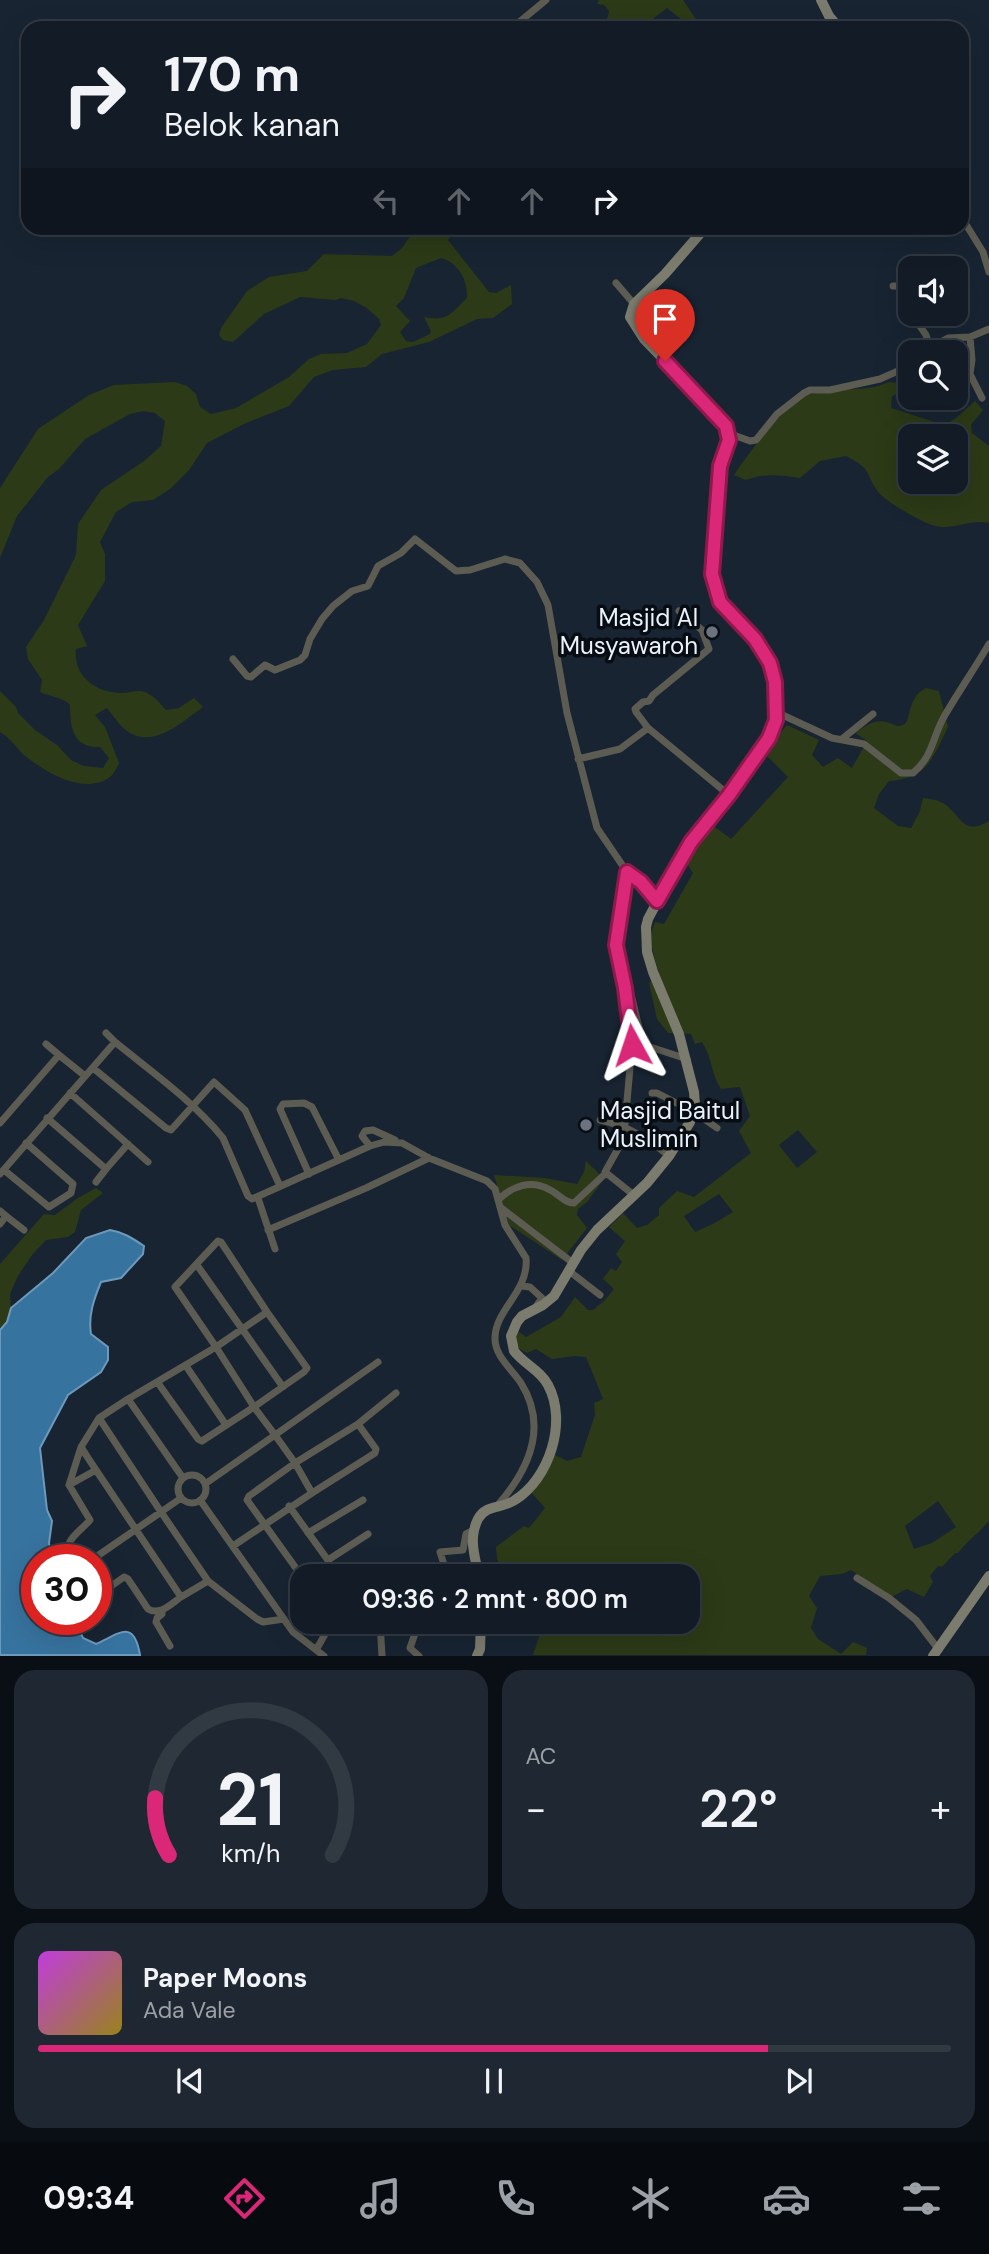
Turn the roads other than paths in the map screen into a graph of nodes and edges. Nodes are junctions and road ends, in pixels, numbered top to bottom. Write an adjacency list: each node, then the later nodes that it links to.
1 (547, 0): 3 (street)
2 (821, 0): 4 (street)
3 (521, 21)
4 (833, 21)
5 (969, 229): 7 (street)
6 (699, 235): 11 (street)
7 (989, 271)
8 (616, 283): 11 (street)
9 (893, 286): 10 (street)
10 (898, 286)
11 (634, 304): 17 (street)
12 (989, 330): 13 (street)
13 (970, 337): 14 (street); 16 (street)
14 (944, 340)
15 (898, 371): 17 (street)
16 (982, 398)
17 (728, 433): 21 (street)
18 (678, 611): 23 (street)
19 (989, 643): 24 (street)
20 (233, 659): 25 (street)
21 (776, 712): 24 (street); 26 (street)
22 (873, 714): 24 (street)
23 (648, 728): 25 (street); 26 (street)
24 (842, 738)
25 (578, 759): 27 (street)
26 (729, 795): 28 (street)
27 (627, 872): 28 (street); 34 (street)
28 (657, 901): 36 (street)
29 (630, 990): 33 (street)
30 (106, 1033): 31 (street)
31 (115, 1042): 37 (street); 43 (street)
32 (46, 1044): 35 (street)
33 (641, 1044): 34 (street); 36 (street)
34 (632, 1045): 48 (street)
35 (59, 1055): 39 (street); 47 (street)
36 (687, 1059): 44 (street)
37 (93, 1068): 39 (street); 43 (street)
38 (220, 1074): 40 (street)
39 (85, 1076): 41 (street)
40 (214, 1082): 43 (street); 63 (street)
41 (70, 1093): 45 (street); 52 (street)
42 (652, 1093): 44 (street)
43 (192, 1106): 65 (street)
44 (694, 1112): 49 (street); 54 (street)
45 (47, 1118): 50 (street); 58 (street)
46 (600, 1120): 48 (street)
47 (0, 1123)
48 (624, 1126): 54 (street); 60 (street)
49 (717, 1128)
50 (26, 1143): 59 (street); 59 (street)
51 (402, 1143): 53 (street); 53 (street); 55 (street)
52 (128, 1144): 57 (street); 58 (street)
53 (370, 1146): 56 (street)
54 (669, 1156): 64 (street)
55 (429, 1158): 66 (street); 70 (street)
56 (339, 1160): 61 (street); 61 (street)
57 (148, 1162)
58 (106, 1168): 62 (street)
59 (2, 1172)
60 (606, 1173): 64 (street); 66 (street)
61 (309, 1174): 63 (street)
62 (96, 1182)
63 (280, 1186): 65 (street)
64 (635, 1196): 73 (street)
65 (258, 1198): 70 (street)
66 (499, 1203): 73 (street); 74 (street)
67 (3, 1213): 68 (street); 69 (street)
68 (0, 1224)
69 (24, 1230)
70 (268, 1230): 71 (street)
71 (275, 1249)
72 (197, 1265): 77 (street); 78 (street); 79 (street)
73 (571, 1267): 75 (street); 76 (street)
74 (521, 1286): 76 (street); 102 (street)
75 (600, 1295)
76 (535, 1308): 102 (street)
77 (267, 1312): 78 (street); 83 (street)
78 (243, 1329): 79 (street); 83 (street)
79 (216, 1347): 81 (street); 86 (street)
80 (378, 1362): 90 (street)
81 (186, 1366): 82 (street); 89 (street)
82 (158, 1383): 85 (street); 89 (street)
83 (282, 1387): 86 (street)
84 (396, 1392): 88 (street)
85 (128, 1399): 87 (street); 94 (street)
86 (254, 1407): 89 (street); 90 (street)
87 (99, 1418): 91 (street); 103 (street)
88 (358, 1424): 92 (street); 97 (street)
89 (226, 1425)
90 (275, 1435): 92 (street); 95 (street)
91 (81, 1447): 93 (street); 96 (street)
92 (295, 1463): 97 (street); 104 (street)
93 (96, 1470): 96 (street); 105 (street)
94 (183, 1478): 95 (street); 98 (street)
95 (205, 1484): 99 (street)
96 (69, 1485): 109 (street)
97 (312, 1493): 101 (street)
98 (181, 1498): 99 (street); 103 (street)
99 (200, 1500): 111 (street)
100 (363, 1500): 107 (street)
101 (289, 1506): 104 (street); 107 (street)
102 (497, 1507): 106 (street)
103 (161, 1513): 105 (street); 118 (street)
104 (265, 1525): 111 (street); 113 (street)
105 (136, 1529): 110 (street); 121 (street)
106 (474, 1530): 115 (street); 116 (street)
107 (308, 1533): 112 (street)
108 (368, 1534): 112 (street)
109 (68, 1544)
110 (112, 1546)
111 (233, 1546): 123 (street)
112 (328, 1560): 114 (street)
113 (293, 1564)
114 (331, 1564)
115 (444, 1564)
116 (476, 1564)
117 (857, 1578): 130 (street)
118 (208, 1581): 121 (street); 123 (street)
119 (987, 1582): 130 (street)
120 (112, 1586): 122 (street)
121 (181, 1597): 122 (street)
122 (162, 1611): 128 (street)
123 (284, 1619): 129 (street)
124 (325, 1634): 129 (street)
125 (381, 1634): 132 (street)
126 (415, 1634): 133 (street)
127 (481, 1634): 134 (street)
128 (170, 1646)
129 (316, 1650): 131 (street)
130 (936, 1653)
131 (324, 1656)
132 (382, 1656)
133 (419, 1656)
134 (477, 1656)

